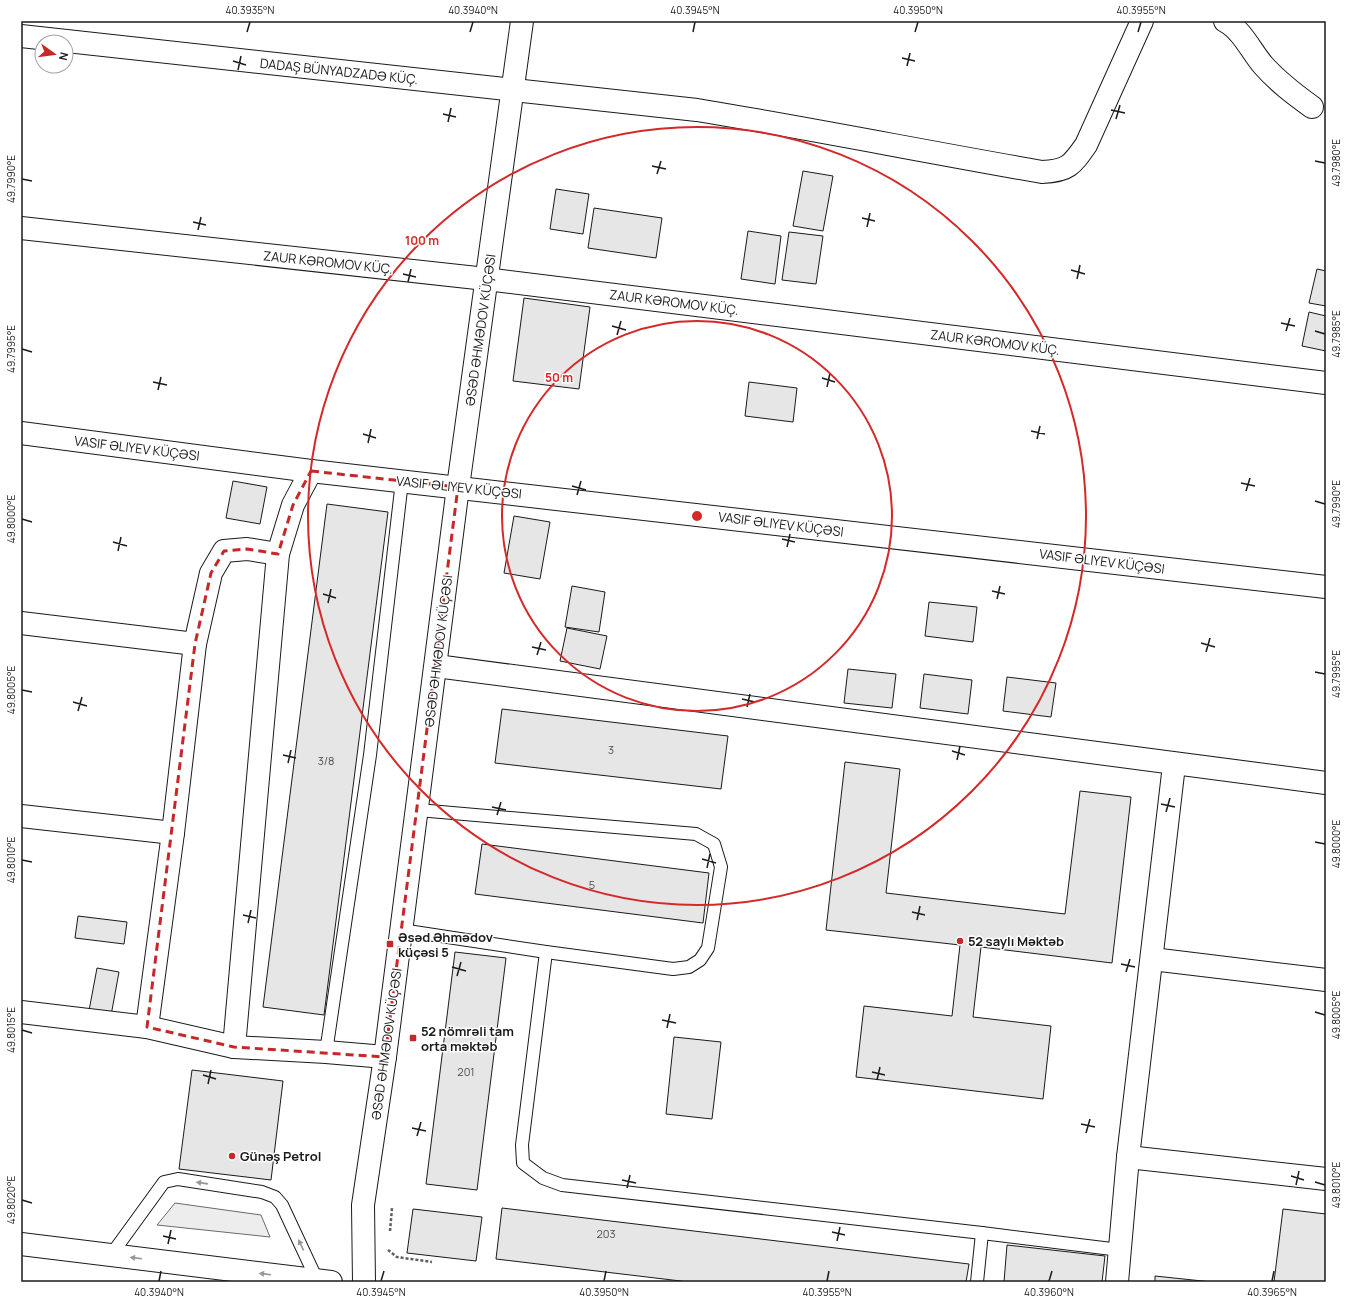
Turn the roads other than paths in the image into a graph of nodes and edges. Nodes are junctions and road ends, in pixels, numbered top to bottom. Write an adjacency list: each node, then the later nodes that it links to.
1 (522, 21): 5 (street, ƏSƏD ƏHMƏDOV KÜÇƏSI)
2 (1142, 21): 5 (street, DADAŞ BÜNYADZADƏ KÜÇ.)
3 (1226, 21): 6 (street)
4 (21, 36): 5 (street, DADAŞ BÜNYADZADƏ KÜÇ.)
5 (513, 91): 8 (street, ƏSƏD ƏHMƏDOV KÜÇƏSI)
6 (1312, 107)
7 (21, 228): 8 (street, ZAUR KƏROMOV KÜÇ.)
8 (486, 279): 9 (street, ZAUR KƏROMOV KÜÇ.); 13 (street, ƏSƏD ƏHMƏDOV KÜÇƏSI)
9 (1326, 383)
10 (21, 433): 11 (street, VASIF ƏLIYEV KÜÇƏSI)
11 (311, 471): 12 (street, VASIF ƏLIYEV KÜÇƏSI); 14 (street)
12 (402, 481): 13 (street, VASIF ƏLIYEV KÜÇƏSI); 31 (lane)
13 (458, 487): 15 (street, VASIF ƏLIYEV KÜÇƏSI); 18 (street, ƏSƏD ƏHMƏDOV KÜÇƏSI)
14 (278, 554): 17 (street); 30 (street)
15 (1326, 587)
16 (21, 623): 17 (street)
17 (195, 644): 23 (street)
18 (436, 666): 19 (street); 21 (street, ƏSƏD ƏHMƏDOV KÜÇƏSI)
19 (1174, 764): 20 (street); 26 (street)
20 (1326, 783)
21 (418, 810): 24 (street, ƏSƏD ƏHMƏDOV KÜÇƏSI); 25 (lane)
22 (21, 816): 23 (street)
23 (173, 833): 29 (street)
24 (401, 930): 25 (lane); 32 (street, ƏSƏD ƏHMƏDOV KÜÇƏSI)
25 (546, 952): 35 (lane)
26 (1152, 958): 27 (street); 33 (street)
27 (1326, 980)
28 (21, 1012): 29 (street)
29 (147, 1027): 30 (street)
30 (234, 1047): 31 (street)
31 (326, 1052): 32 (street)
32 (386, 1057): 40 (street, ƏSƏD ƏHMƏDOV KÜÇƏSI)
33 (1128, 1157): 34 (street); 37 (street)
34 (1326, 1179)
35 (982, 1233): 37 (lane); 41 (lane)
36 (21, 1244): 38 (street)
37 (1120, 1250): 42 (street)
38 (111, 1255): 39 (street, one-way to 38); 39 (lane, one-way to 38)
39 (324, 1281)
40 (364, 1282)
41 (977, 1282)
42 (1117, 1282)

